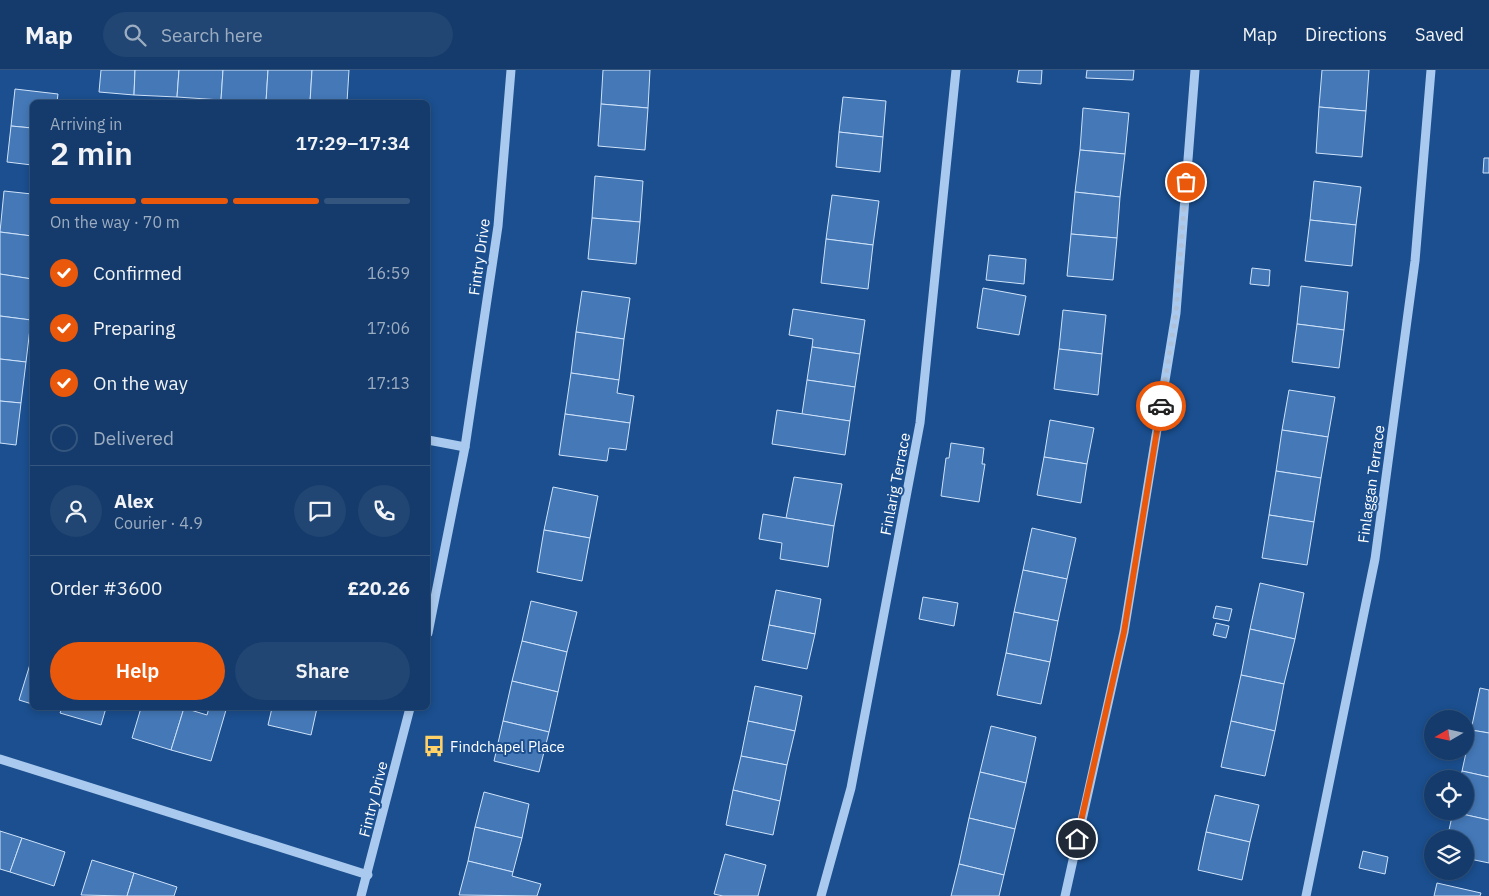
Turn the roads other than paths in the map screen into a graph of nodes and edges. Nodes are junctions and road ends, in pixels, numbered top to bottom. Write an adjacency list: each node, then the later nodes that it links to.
1 (511, 70): 6 (street, Fintry Drive)
2 (956, 70): 12 (street, Finlarig Terrace)
3 (1195, 70): 13 (street)
4 (1431, 70): 14 (street, Finlaggan Terrace)
5 (430, 440): 6 (street)
6 (465, 447): 7 (street, Fintry Drive)
7 (430, 623)
8 (409, 710): 10 (street, Fintry Drive)
9 (0, 759): 10 (street)
10 (368, 875): 11 (street, Fintry Drive)
11 (361, 896)
12 (821, 896)
13 (1065, 896)
14 (1306, 896)

